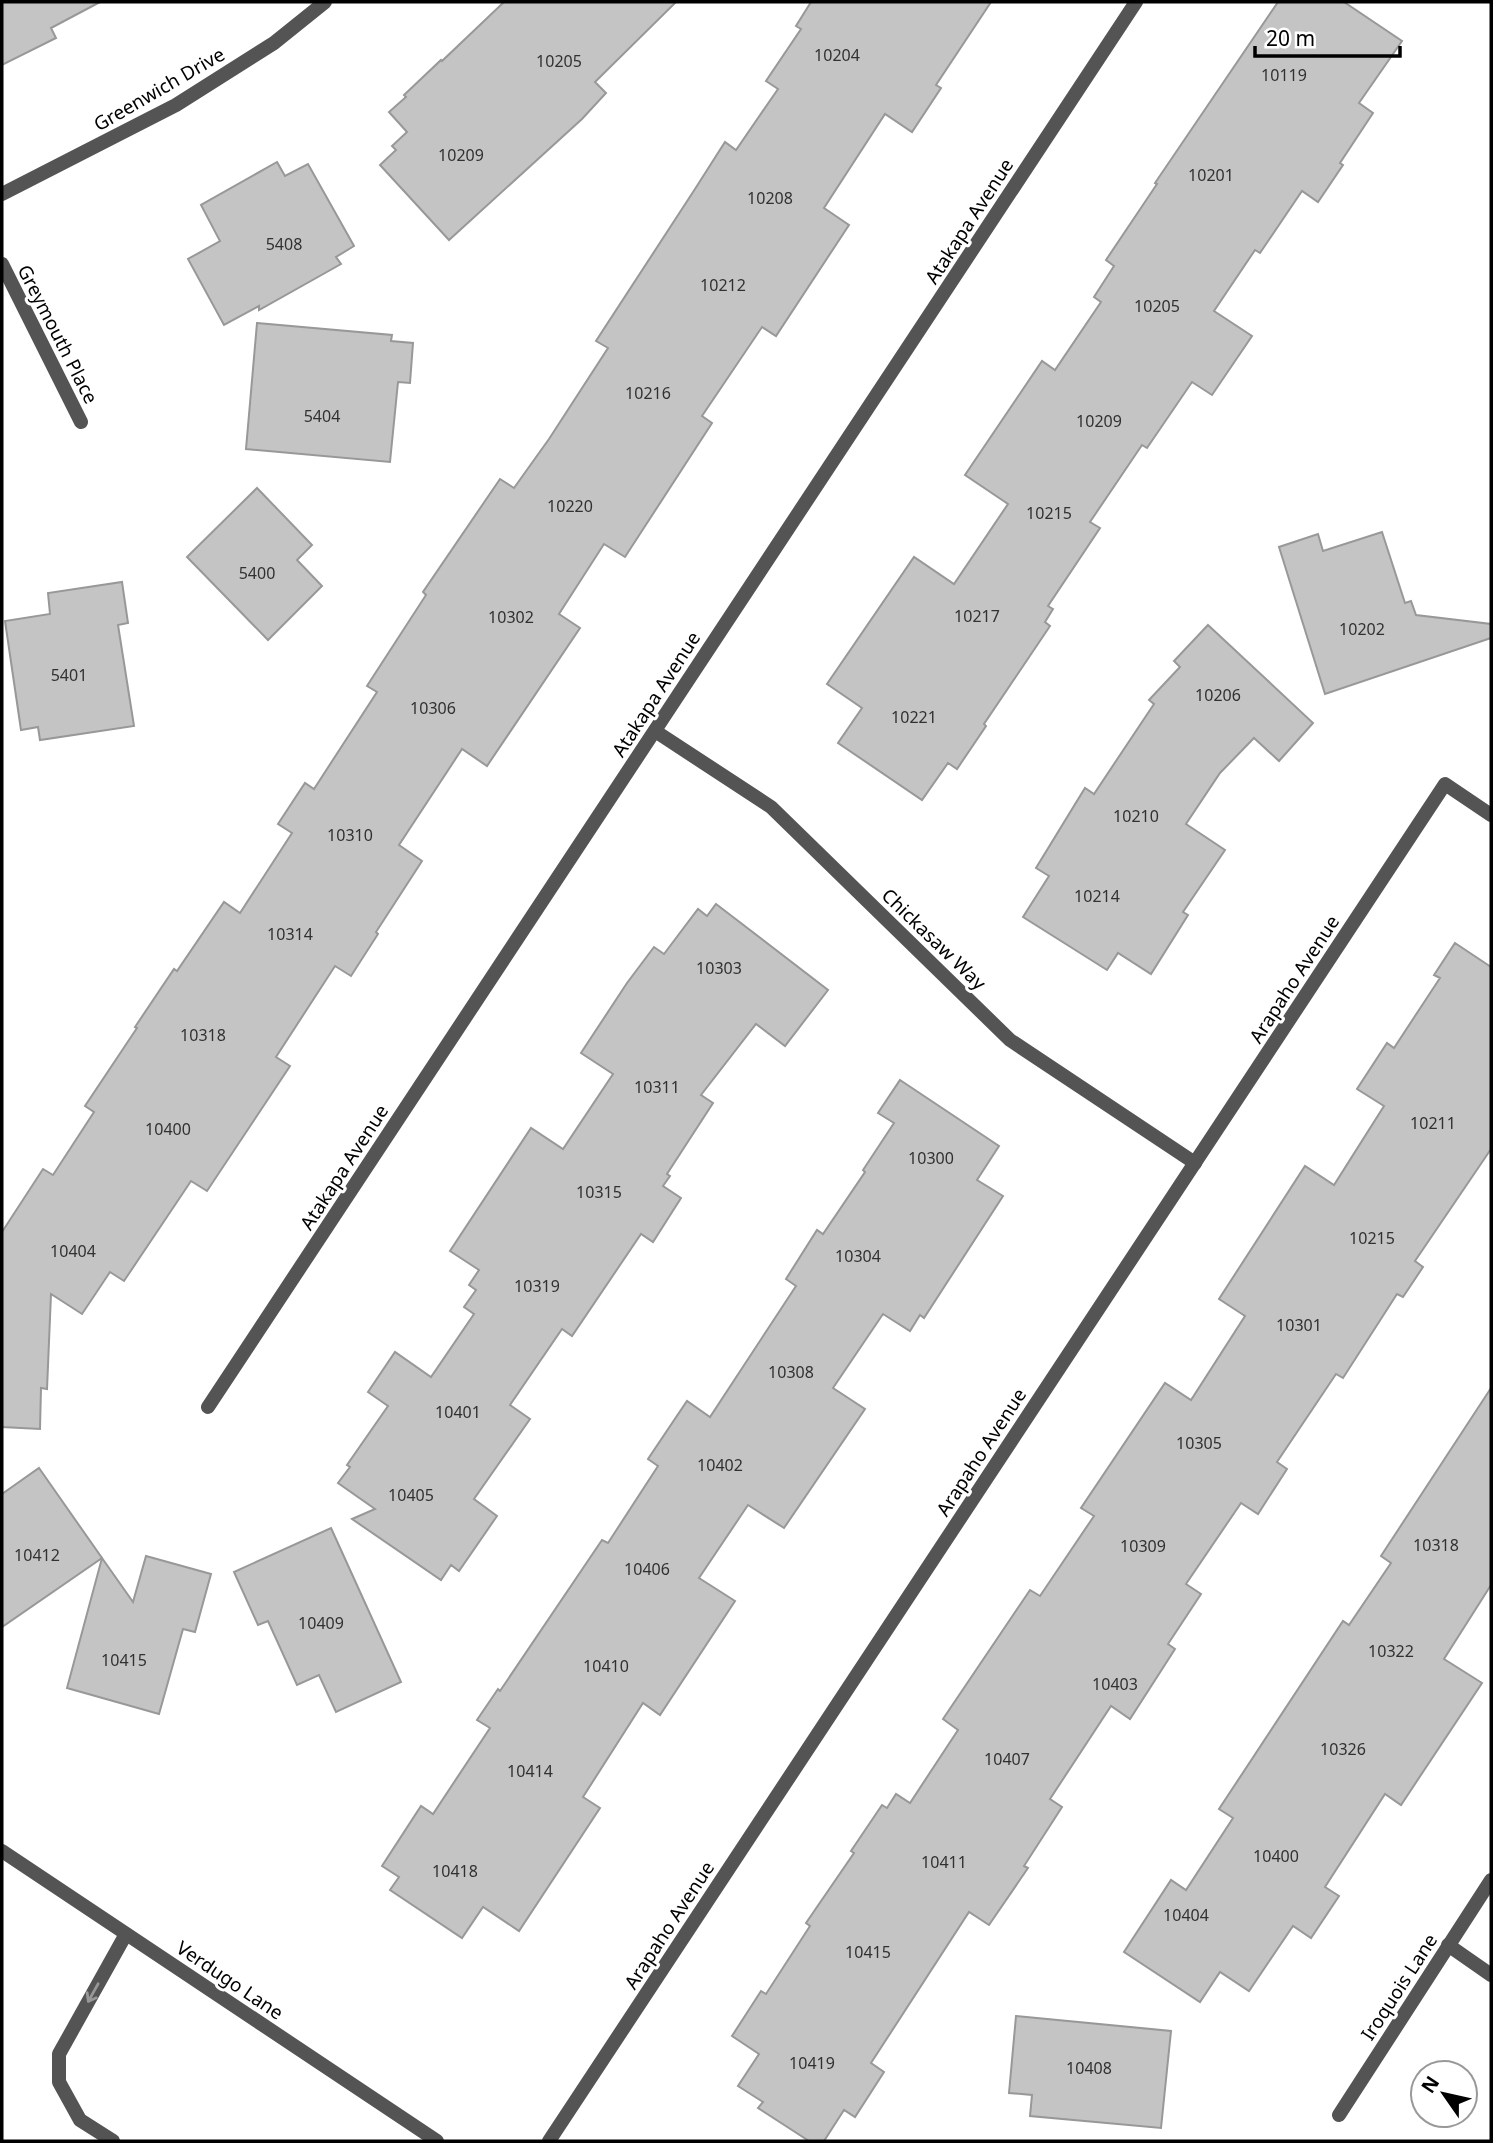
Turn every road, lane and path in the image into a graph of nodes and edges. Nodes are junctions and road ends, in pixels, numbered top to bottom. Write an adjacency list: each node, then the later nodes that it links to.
1 (325, 2): 3 (street, Greenwich Drive)
2 (1136, 2): 6 (street, Atakapa Avenue)
3 (2, 194)
4 (2, 264): 5 (street, Greymouth Place)
5 (81, 422)
6 (655, 731): 8 (street, Chickasaw Way); 9 (street, Atakapa Avenue)
7 (1491, 815): 8 (street, Arapaho Avenue)
8 (1195, 1163): 18 (street, Arapaho Avenue)
9 (208, 1407)
10 (2, 1851): 12 (street, Verdugo Lane)
11 (1491, 1880): 13 (street, Iroquois Lane)
12 (126, 1934): 16 (street, one-way to 16); 17 (street, Verdugo Lane)
13 (1448, 1945): 14 (street); 15 (street, Iroquois Lane)
14 (1491, 1975)
15 (1339, 2115)
16 (113, 2141)
17 (437, 2141)
18 (549, 2141)

